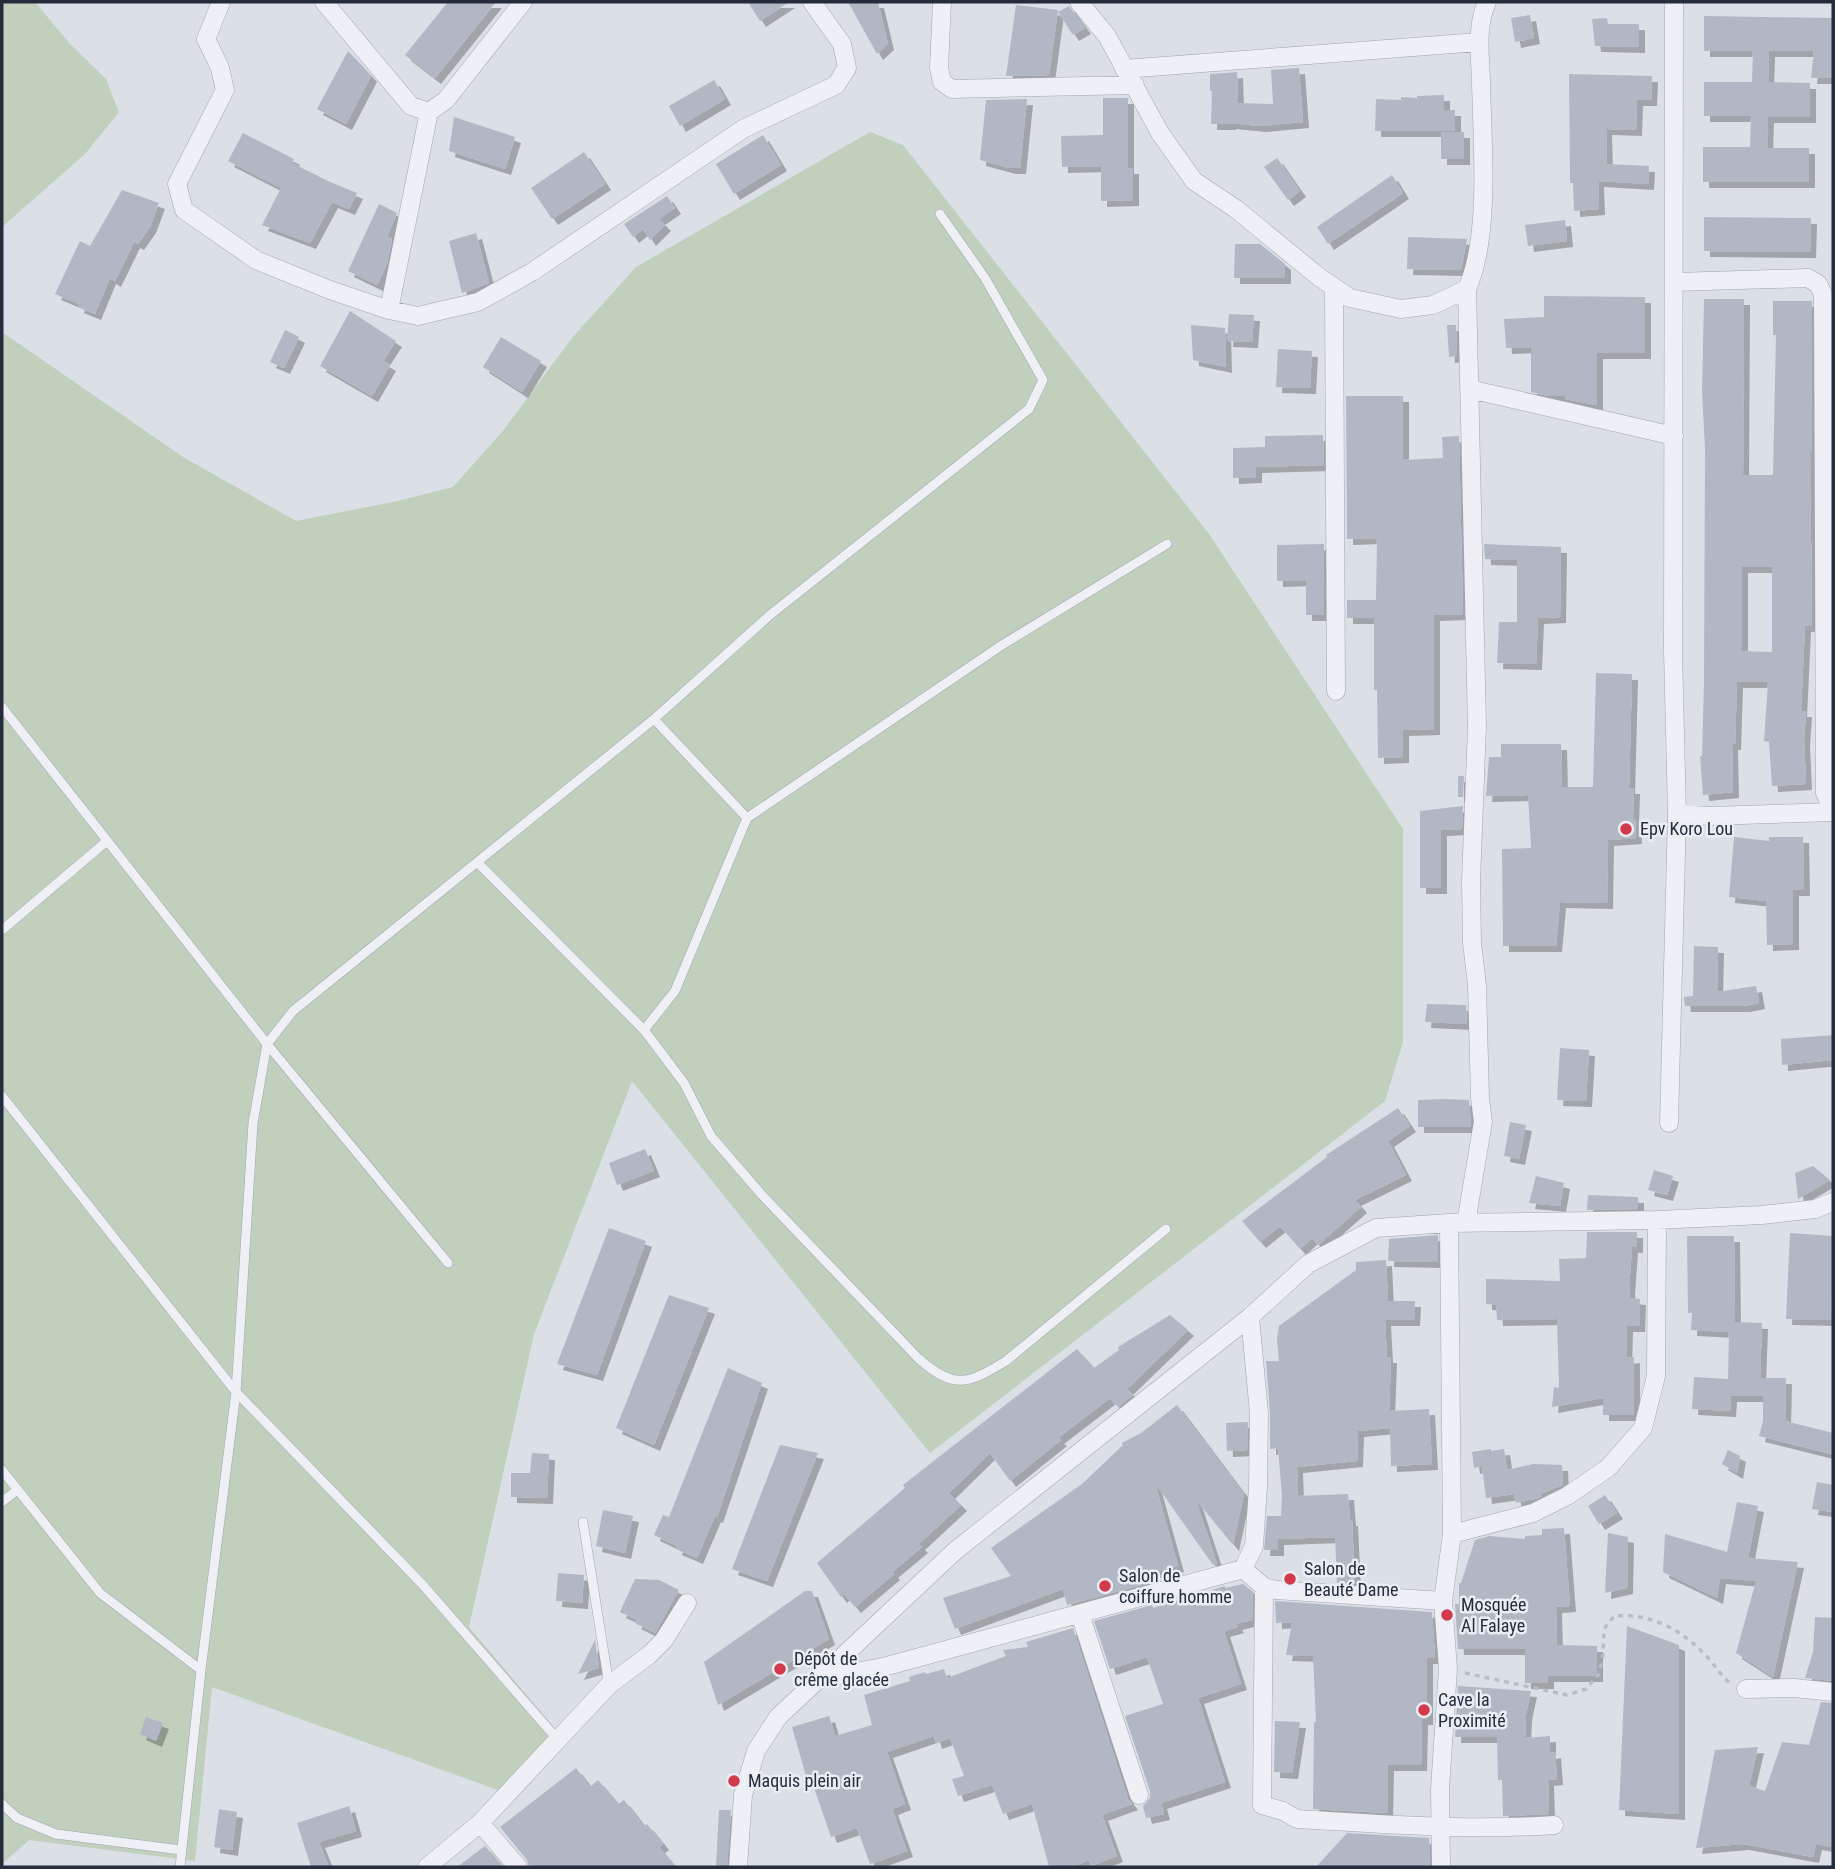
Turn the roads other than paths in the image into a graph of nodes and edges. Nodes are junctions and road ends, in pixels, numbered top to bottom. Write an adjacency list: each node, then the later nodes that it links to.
1 (221, 2): 17 (street)
2 (324, 2): 12 (street)
3 (523, 2): 12 (street)
4 (812, 2): 17 (street)
5 (942, 2): 11 (street)
6 (1079, 2): 10 (street)
7 (1488, 2): 9 (street)
8 (1674, 2): 14 (street)
9 (1479, 42): 10 (street); 16 (street)
10 (1124, 69): 11 (street)
11 (1135, 85): 15 (street)
12 (429, 112): 17 (street)
13 (940, 214): 24 (lane)
14 (1675, 282): 18 (street); 20 (street)
15 (1334, 288): 16 (street); 22 (street)
16 (1467, 289): 19 (street)
17 (389, 310)
18 (1828, 312): 25 (street)
19 (1469, 389): 20 (street); 38 (street)
20 (1674, 436): 27 (street)
21 (1167, 544): 28 (lane)
22 (1336, 691)
23 (2, 707): 29 (lane)
24 (654, 719): 28 (lane); 30 (lane)
25 (1829, 793): 26 (street)
26 (1833, 811): 27 (street)
27 (1677, 814): 35 (street)
28 (747, 818): 32 (lane)
29 (107, 841): 31 (lane); 33 (lane)
30 (478, 863): 32 (lane); 33 (lane)
31 (2, 930)
32 (644, 1030): 39 (lane)
33 (267, 1044): 40 (lane); 42 (lane)
34 (2, 1096): 42 (lane)
35 (1669, 1123)
36 (1833, 1202): 37 (street)
37 (1657, 1220): 38 (street); 47 (street)
38 (1458, 1223): 41 (street); 47 (street)
39 (1166, 1229)
40 (448, 1263)
41 (1250, 1317): 48 (street); 54 (street)
42 (236, 1392): 53 (lane); 58 (lane)
43 (2, 1470): 44 (lane)
44 (18, 1490): 45 (lane); 53 (lane)
45 (2, 1502)
46 (583, 1522): 55 (lane)
47 (1452, 1534): 50 (street)
48 (1243, 1569): 49 (street); 52 (street)
49 (1264, 1587): 50 (street); 63 (street)
50 (1443, 1601): 63 (street)
51 (687, 1603): 55 (street)
52 (1080, 1614): 54 (street); 59 (street)
53 (201, 1670): 64 (lane)
54 (816, 1680): 68 (street)
55 (609, 1685): 58 (street)
56 (1746, 1689): 57 (street)
57 (1833, 1692)
58 (558, 1740): 61 (street)
59 (1139, 1795)
60 (2, 1804): 64 (lane)
61 (480, 1823): 66 (street); 67 (street)
62 (1554, 1825): 63 (street)
63 (1441, 1827): 69 (street)
64 (181, 1850): 65 (lane)
65 (180, 1867)
66 (427, 1867)
67 (518, 1867)
68 (738, 1867)
69 (1441, 1867)

